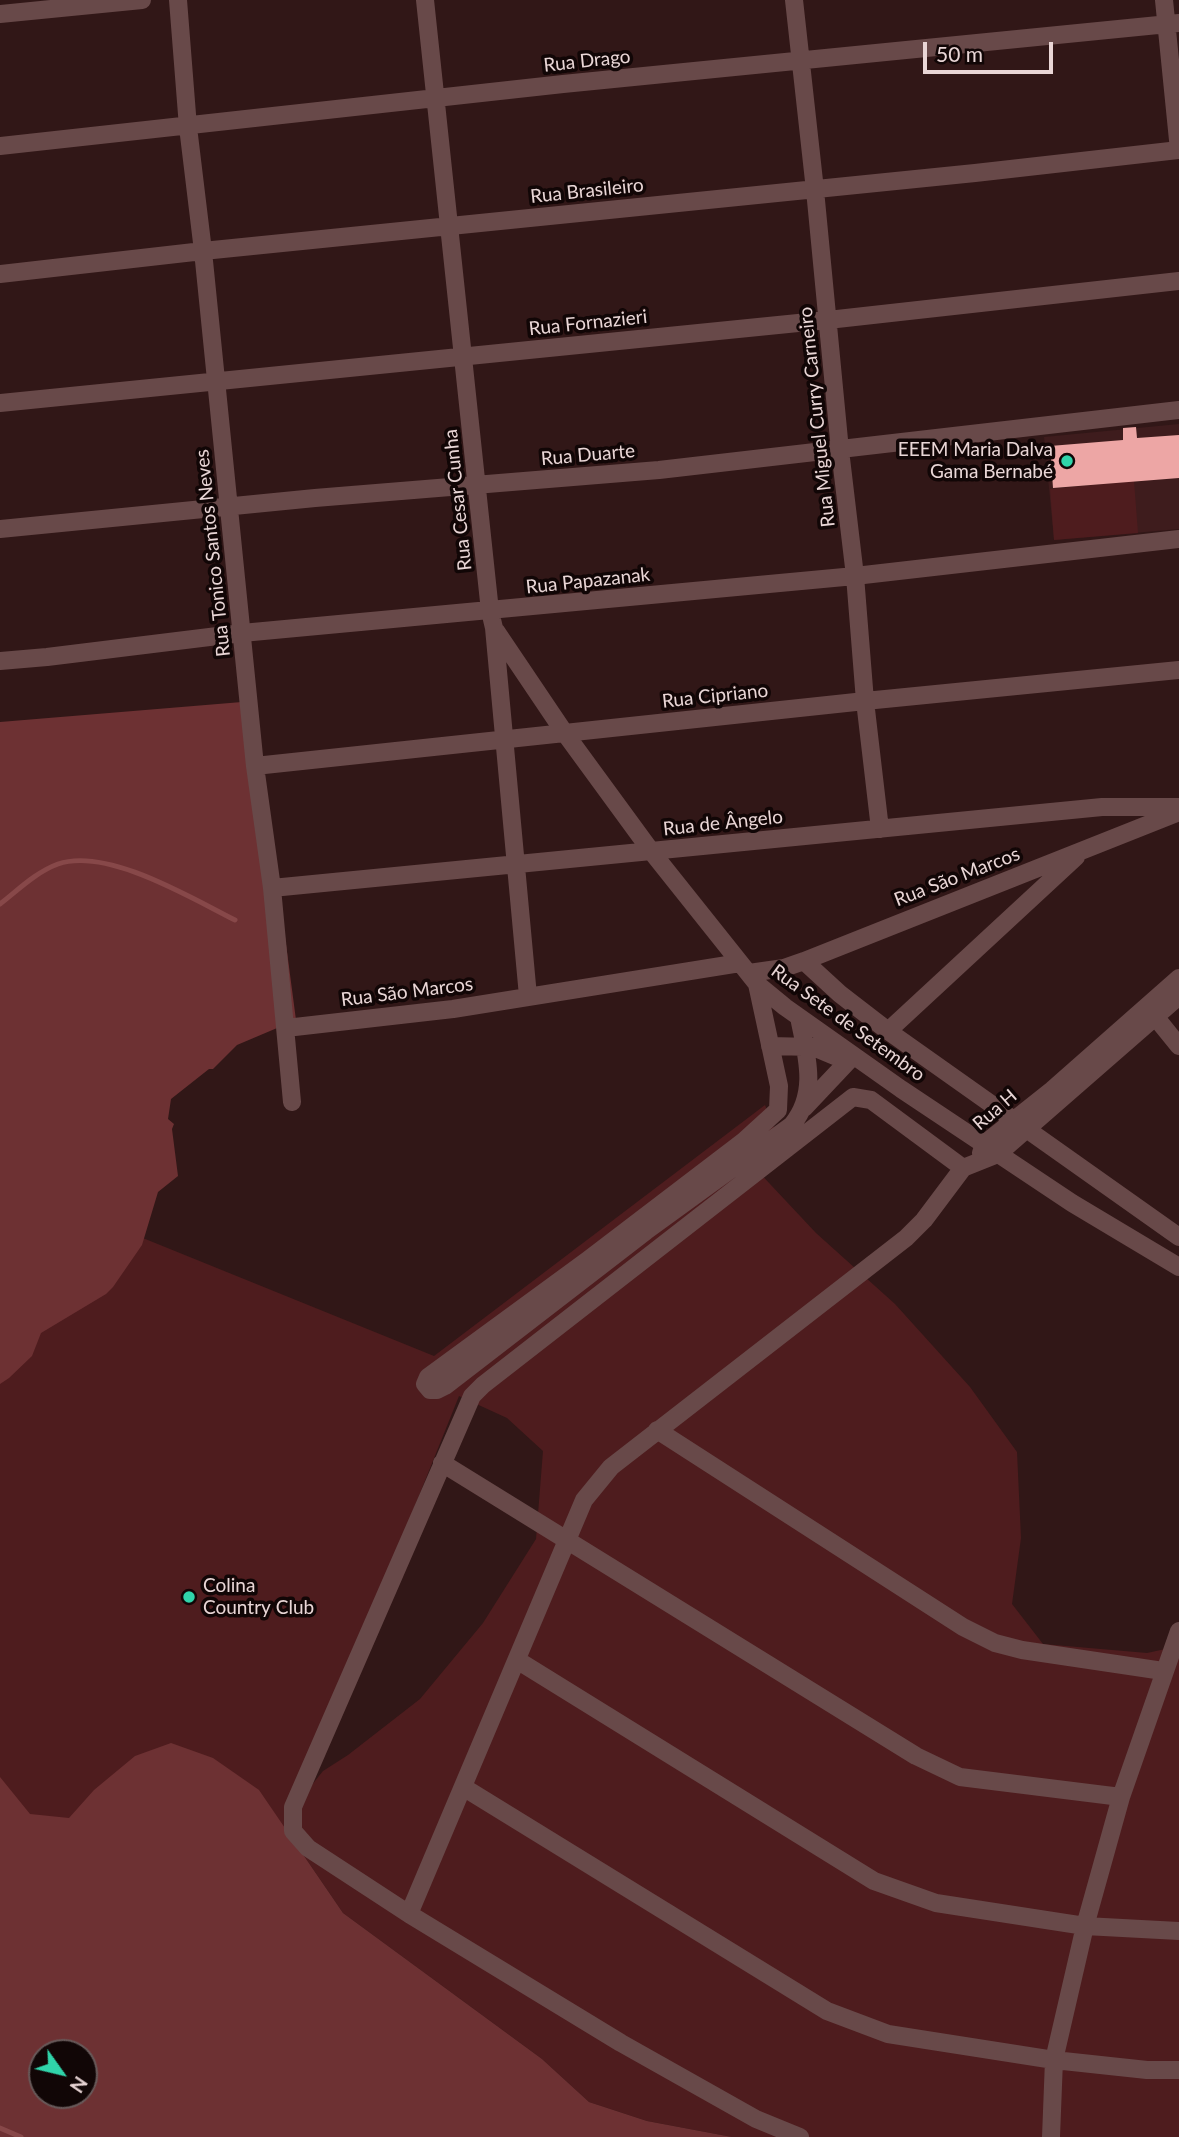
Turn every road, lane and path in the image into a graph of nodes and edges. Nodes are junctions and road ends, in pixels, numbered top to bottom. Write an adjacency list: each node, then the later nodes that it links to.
1 (142, 0): 6 (street)
2 (178, 0): 10 (street, Rua Tonico Santos Neves)
3 (425, 0): 9 (street, Rua Cesar Cunha)
4 (794, 0): 8 (street, Rua Miguel Curry Carneiro)
5 (1164, 0): 7 (street)
6 (0, 14)
7 (1172, 24): 8 (street, Rua Drago); 12 (street)
8 (801, 61): 9 (street, Rua Drago); 13 (street, Rua Miguel Curry Carneiro)
9 (435, 98): 10 (street, Rua Drago); 14 (street, Rua Cesar Cunha)
10 (188, 127): 11 (street, Rua Drago); 15 (street, Rua Tonico Santos Neves)
11 (0, 146)
12 (1179, 150): 13 (street, Rua Brasileiro)
13 (815, 190): 14 (street, Rua Brasileiro); 18 (street, Rua Miguel Curry Carneiro)
14 (450, 226): 15 (street, Rua Brasileiro); 19 (street, Rua Cesar Cunha)
15 (203, 251): 16 (street, Rua Brasileiro); 20 (street, Rua Tonico Santos Neves)
16 (0, 274)
17 (1179, 281): 18 (street, Rua Fornazieri)
18 (828, 320): 19 (street, Rua Fornazieri); 23 (street, Rua Miguel Curry Carneiro)
19 (464, 356): 20 (street, Rua Fornazieri); 24 (street, Rua Cesar Cunha)
20 (216, 383): 21 (street, Rua Fornazieri); 25 (street, Rua Tonico Santos Neves)
21 (0, 404)
22 (1179, 410): 23 (street, Rua Duarte)
23 (840, 450): 24 (street, Rua Duarte); 28 (street, Rua Miguel Curry Carneiro)
24 (478, 485): 25 (street, Rua Duarte); 29 (street, Rua Cesar Cunha)
25 (230, 508): 26 (street, Rua Duarte); 30 (street, Rua Tonico Santos Neves)
26 (0, 529)
27 (1179, 539): 28 (street, Rua Papazanak)
28 (855, 576): 29 (street, Rua Papazanak); 33 (street, Rua Miguel Curry Carneiro)
29 (492, 620): 30 (street, Rua Papazanak); 34 (street, Rua Sete de Setembro); 35 (street, Rua Cesar Cunha)
30 (243, 633): 31 (street, Rua Papazanak); 36 (street, Rua Tonico Santos Neves)
31 (0, 661)
32 (1179, 670): 33 (street, Rua Cipriano)
33 (865, 701): 34 (street, Rua Cipriano); 38 (street, Rua Miguel Curry Carneiro)
34 (564, 732): 35 (street, Rua Cipriano); 40 (street, Rua Sete de Setembro)
35 (505, 738): 36 (street, Rua Cipriano); 41 (street, Rua Cesar Cunha)
36 (255, 766): 42 (street, Rua Tonico Santos Neves)
37 (1179, 810): 38 (street, Rua de Ângelo); 39 (street, Rua São Marcos)
38 (880, 829): 40 (street, Rua de Ângelo)
39 (1084, 850): 43 (street, Rua São Marcos); 51 (street)
40 (651, 851): 41 (street, Rua de Ângelo); 44 (street, Rua Sete de Setembro)
41 (516, 866): 42 (street, Rua de Ângelo); 46 (street, Rua Cesar Cunha)
42 (272, 888): 50 (street, Rua Tonico Santos Neves)
43 (804, 961): 44 (street, Rua São Marcos); 51 (street, Rua Sete de Setembro)
44 (749, 973): 46 (street, Rua São Marcos); 49 (street, Rua Sete de Setembro); 53 (street)
45 (1179, 978): 48 (street, Rua H)
46 (528, 996): 50 (street, Rua São Marcos)
47 (1179, 996): 48 (street, Rua H)
48 (1151, 1012): 54 (street); 58 (street, Rua H)
49 (799, 1017): 52 (street); 55 (street, Rua Sete de Setembro)
50 (286, 1028): 56 (street, Rua Tonico Santos Neves)
51 (888, 1031): 58 (street, Rua Sete de Setembro)
52 (804, 1045): 53 (street); 55 (street); 57 (street)
53 (771, 1046): 57 (street)
54 (1179, 1046)
55 (850, 1059): 57 (street); 59 (street, Rua Sete de Setembro)
56 (292, 1102)
57 (802, 1110)
58 (1020, 1124): 59 (street, Rua H); 60 (street, Rua Sete de Setembro)
59 (981, 1157): 61 (street, Rua Sete de Setembro); 62 (street, Rua H); 63 (street)
60 (1179, 1237)
61 (1179, 1267)
62 (657, 1430): 64 (street, Rua H); 67 (street)
63 (442, 1463): 64 (street); 70 (street)
64 (567, 1542): 66 (street, Rua H); 69 (street)
65 (1179, 1631): 67 (street)
66 (517, 1660): 68 (street, Rua H); 71 (street)
67 (1163, 1671): 69 (street)
68 (463, 1787): 70 (street, Rua H); 73 (street)
69 (1122, 1797): 71 (street)
70 (409, 1914): 75 (street)
71 (1085, 1926): 72 (street); 73 (street)
72 (1179, 1931)
73 (1054, 2060): 74 (street); 76 (street)
74 (1179, 2070)
75 (800, 2137)
76 (1051, 2137)

